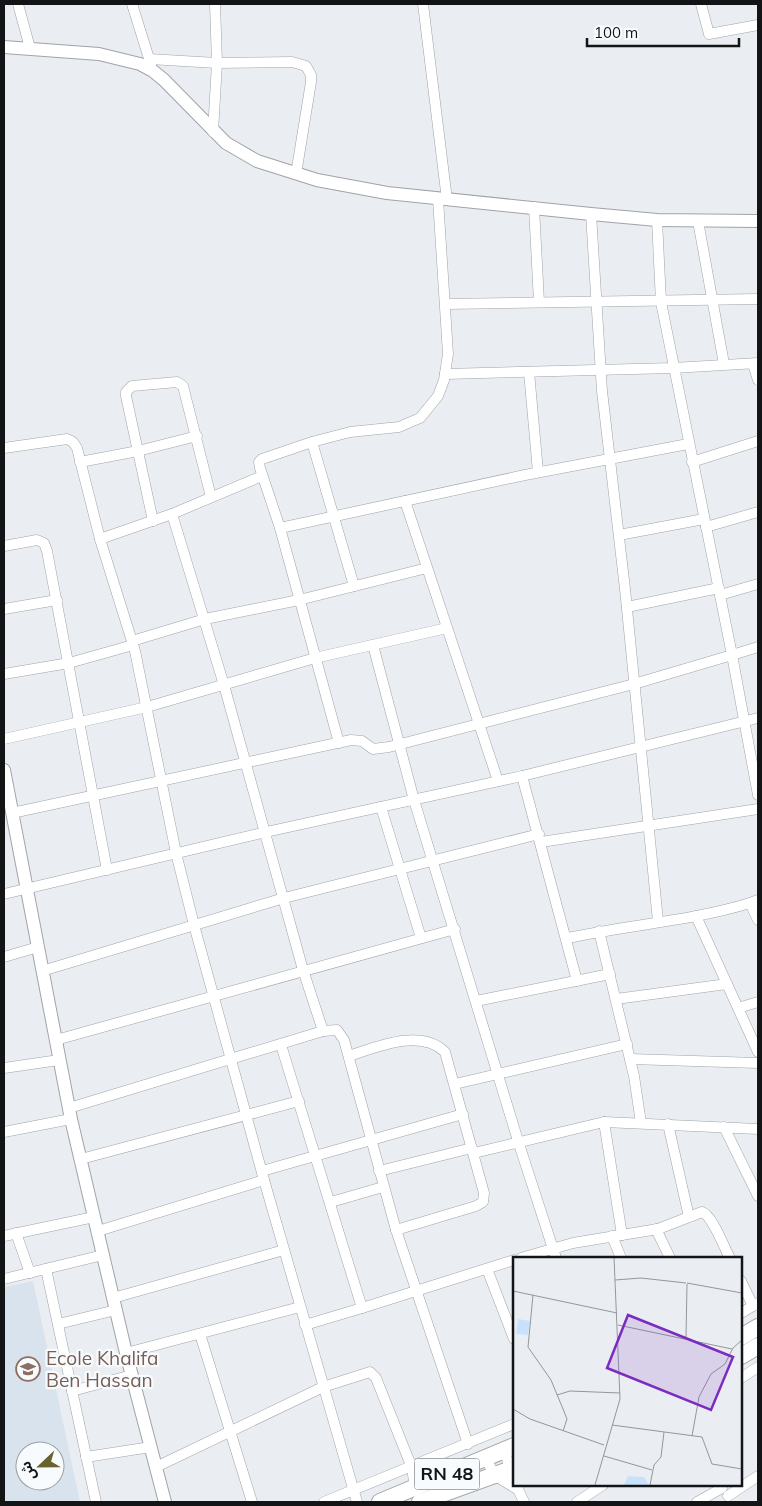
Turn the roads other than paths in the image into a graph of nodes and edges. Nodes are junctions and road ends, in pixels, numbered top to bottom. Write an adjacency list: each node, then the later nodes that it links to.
1 (18, 4): 8 (street)
2 (132, 4): 10 (street)
3 (215, 4): 9 (street)
4 (423, 4): 13 (street)
5 (701, 4): 6 (street)
6 (758, 25)
7 (4, 47): 8 (street)
8 (30, 48): 10 (street)
9 (217, 63): 10 (street); 11 (street); 12 (street)
10 (151, 65): 11 (street)
11 (213, 132): 12 (street)
12 (296, 174): 13 (street)
13 (442, 200): 14 (street); 24 (street)
14 (534, 207): 15 (street); 21 (street)
15 (591, 214): 16 (street); 22 (street)
16 (657, 220): 17 (street); 23 (street)
17 (698, 221): 18 (street); 20 (street)
18 (758, 221)
19 (758, 298): 20 (street)
20 (712, 299): 23 (street); 25 (street)
21 (539, 302): 22 (street); 24 (street)
22 (596, 302): 23 (street); 28 (street)
23 (661, 302): 27 (street)
24 (446, 304): 30 (street)
25 (724, 364): 26 (street); 27 (street)
26 (756, 364): 31 (street)
27 (672, 368): 28 (street); 35 (street)
28 (601, 370): 29 (street); 38 (street)
29 (529, 372): 30 (street); 41 (street)
30 (446, 374): 33 (street)
31 (758, 380)
32 (196, 436): 37 (street); 37 (street); 43 (street)
33 (312, 442): 42 (street); 47 (street)
34 (758, 442): 40 (street)
35 (688, 444): 38 (street); 40 (street)
36 (4, 448): 39 (street)
37 (138, 451): 39 (street); 48 (street)
38 (610, 458): 41 (street); 51 (street)
39 (80, 462): 52 (street)
40 (692, 462): 49 (street)
41 (538, 472): 44 (street)
42 (262, 476): 43 (street); 50 (street)
43 (211, 497): 46 (street)
44 (405, 501): 47 (street); 54 (street)
45 (758, 512): 49 (street)
46 (172, 514): 48 (street); 62 (street)
47 (334, 516): 50 (street); 56 (street)
48 (153, 520): 52 (street)
49 (705, 523): 51 (street); 57 (street)
50 (280, 528): 59 (street)
51 (619, 535): 60 (street)
52 (100, 539): 64 (street)
53 (4, 546): 58 (street)
54 (427, 568): 56 (street); 63 (street)
55 (758, 584): 57 (street)
56 (354, 586): 59 (street)
57 (720, 592): 60 (street); 67 (street)
58 (57, 600): 61 (street); 69 (street)
59 (299, 600): 62 (street); 68 (street)
60 (627, 607): 71 (street)
61 (4, 609)
62 (205, 619): 64 (street); 72 (street)
63 (447, 628): 65 (street); 77 (street)
64 (133, 643): 69 (street); 73 (street)
65 (373, 645): 68 (street); 80 (street)
66 (758, 647): 67 (street)
67 (732, 655): 71 (street); 76 (street)
68 (316, 658): 72 (street); 79 (street)
69 (70, 663): 70 (street); 75 (street)
70 (4, 674)
71 (634, 684): 77 (street); 81 (street)
72 (224, 685): 73 (street); 82 (street)
73 (147, 706): 75 (street); 85 (street)
74 (758, 718): 76 (street)
75 (80, 722): 78 (street); 87 (street)
76 (745, 722): 81 (street); 88 (street)
77 (479, 724): 80 (street); 86 (street)
78 (4, 739)
79 (339, 742): 80 (street); 82 (street)
80 (400, 745): 89 (street)
81 (640, 748): 83 (street); 93 (street)
82 (246, 761): 85 (street); 94 (street)
83 (522, 776): 86 (street); 95 (street)
84 (4, 778): 92 (street)
85 (162, 781): 87 (street); 96 (street)
86 (498, 781): 89 (street)
87 (94, 795): 92 (street); 99 (street)
88 (758, 795)
89 (414, 800): 90 (street); 97 (street)
90 (381, 807): 94 (street); 98 (street)
91 (758, 809): 93 (street)
92 (12, 813): 100 (street)
93 (649, 825): 95 (street); 106 (street)
94 (266, 832): 96 (street); 102 (street)
95 (540, 838): 97 (street); 111 (street)
96 (176, 854): 99 (street); 107 (street)
97 (433, 860): 98 (street); 108 (street)
98 (399, 869): 102 (street); 110 (street)
99 (107, 870): 100 (street)
100 (27, 888): 101 (street); 112 (street)
101 (4, 894)
102 (284, 898): 107 (street); 114 (street)
103 (754, 901): 104 (street); 105 (street)
104 (696, 916): 106 (street); 118 (street)
105 (758, 920)
106 (658, 921): 109 (street)
107 (194, 925): 115 (street); 119 (street)
108 (454, 929): 110 (street); 121 (street)
109 (599, 931): 111 (street); 116 (street)
110 (421, 938): 114 (street)
111 (568, 938): 117 (street)
112 (38, 947): 113 (street); 115 (street)
113 (4, 957)
114 (303, 970): 119 (street); 124 (street)
115 (42, 971): 125 (street)
116 (610, 974): 117 (street); 120 (street)
117 (577, 981): 121 (street)
118 (727, 984): 120 (street); 123 (street)
119 (215, 997): 125 (street); 132 (street)
120 (616, 998): 126 (street)
121 (476, 1001): 135 (street)
122 (758, 1002): 123 (street)
123 (738, 1008): 128 (street)
124 (323, 1030): 127 (street); 129 (street)
125 (56, 1040): 131 (street)
126 (627, 1044): 130 (street); 135 (street)
127 (281, 1045): 132 (street); 137 (street)
128 (758, 1052)
129 (349, 1056): 136 (street); 147 (street)
130 (630, 1059): 133 (street); 142 (street)
131 (59, 1060): 134 (street); 138 (street)
132 (232, 1060): 138 (street); 140 (street)
133 (758, 1062)
134 (4, 1068)
135 (498, 1074): 136 (street); 148 (street)
136 (455, 1084): 139 (street)
137 (299, 1101): 140 (street); 150 (street)
138 (70, 1114): 146 (street); 151 (street)
139 (464, 1114): 147 (street); 149 (street)
140 (246, 1115): 151 (street); 153 (street)
141 (604, 1122): 142 (street); 148 (street); 164 (street)
142 (641, 1122): 143 (street)
143 (668, 1124): 144 (street); 158 (street)
144 (724, 1127): 145 (street); 155 (street)
145 (758, 1129)
146 (4, 1132)
147 (372, 1142): 150 (street); 152 (street)
148 (519, 1144): 149 (street); 165 (street)
149 (473, 1150): 152 (street); 160 (street)
150 (316, 1156): 153 (street); 156 (street)
151 (81, 1159): 157 (street)
152 (379, 1171): 154 (street)
153 (263, 1175): 161 (street); 166 (street)
154 (383, 1187): 156 (street); 160 (street)
155 (758, 1196)
156 (331, 1202): 183 (street)
157 (94, 1217): 161 (street); 162 (street)
158 (689, 1217): 159 (street); 172 (street)
159 (656, 1229): 164 (street); 171 (street)
160 (396, 1230): 179 (street)
161 (98, 1231): 167 (street)
162 (16, 1233): 163 (street); 176 (street)
163 (4, 1236)
164 (617, 1236): 165 (street); 170 (street)
165 (552, 1248): 168 (street); 169 (street)
166 (284, 1250): 180 (street); 182 (street)
167 (103, 1255): 174 (street); 180 (street)
168 (523, 1257)
169 (556, 1257)
170 (621, 1257)
171 (670, 1257)
172 (729, 1257)
173 (513, 1260): 175 (street)
174 (46, 1269): 176 (street); 185 (street)
175 (487, 1270): 179 (street); 189 (street)
176 (30, 1273): 177 (street)
177 (4, 1279)
178 (742, 1282): 181 (street)
179 (415, 1292): 183 (street); 201 (street)
180 (115, 1304): 185 (street); 192 (street)
181 (756, 1304): 184 (street)
182 (300, 1307): 186 (street); 188 (street)
183 (362, 1308): 186 (street)
184 (742, 1312)
185 (58, 1324): 198 (street)
186 (305, 1325): 197 (street)
187 (758, 1327): 190 (highway)
188 (200, 1334): 192 (street); 200 (street)
189 (513, 1336)
190 (742, 1336)
191 (758, 1346): 193 (highway)
192 (126, 1353): 195 (street)
193 (742, 1355)
194 (758, 1368): 196 (street)
195 (132, 1375): 198 (street); 202 (street)
196 (742, 1377)
197 (323, 1387): 200 (street); 207 (street); 216 (street)
198 (72, 1391): 204 (street)
199 (513, 1424): 201 (street)
200 (229, 1432): 206 (street); 221 (street)
201 (468, 1444): 207 (street)
202 (151, 1447): 204 (street); 206 (street)
203 (509, 1448): 205 (highway, RN 48); 208 (street)
204 (86, 1457): 219 (street)
205 (486, 1458): 209 (street); 218 (highway, RN 48)
206 (156, 1467): 220 (street)
207 (412, 1468): 216 (street); 218 (street)
208 (513, 1468)
209 (494, 1476): 211 (highway, RN 48); 218 (highway, RN 48)
210 (758, 1476): 212 (street)
211 (513, 1478)
212 (742, 1484)
213 (518, 1486): 225 (street)
214 (601, 1486): 226 (street)
215 (739, 1486): 217 (street)
216 (355, 1490): 222 (street); 223 (street)
217 (725, 1493): 227 (street)
218 (422, 1498): 224 (highway, RN 48)
219 (96, 1502)
220 (165, 1502)
221 (252, 1502)
222 (324, 1502)
223 (357, 1502)
224 (380, 1502)
225 (524, 1502)
226 (577, 1502)
227 (697, 1502)

